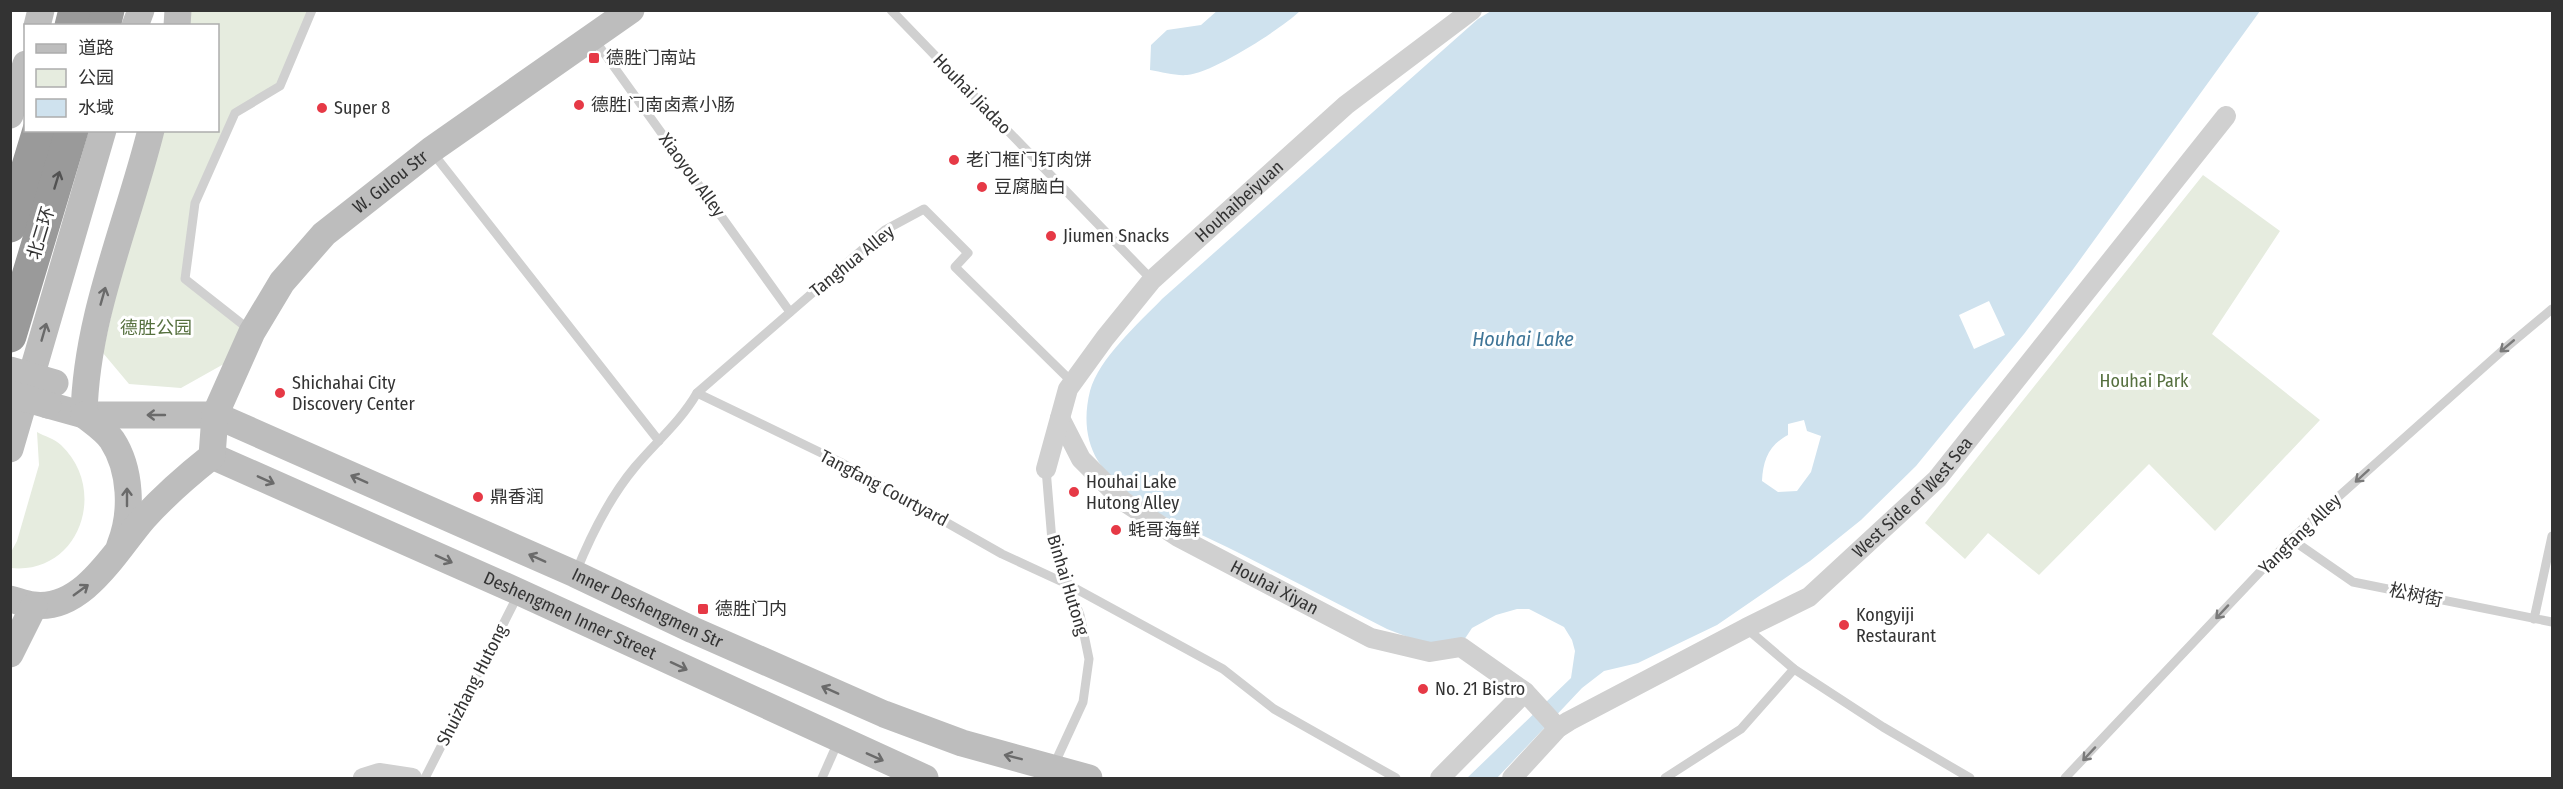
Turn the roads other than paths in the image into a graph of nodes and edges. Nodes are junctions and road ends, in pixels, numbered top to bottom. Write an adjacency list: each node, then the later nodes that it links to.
1 (312, 10): 19 (lane)
2 (631, 10): 5 (main road, W. Gulou Str)
3 (891, 10): 15 (lane, Houhai Jiadao)
4 (1472, 10): 15 (street, Houhaibeiyuan)
5 (594, 38): 13 (main road, W. Gulou Str); 17 (lane, Xiaoyou Alley)
6 (24, 70): 7 (main road)
7 (10, 115)
8 (2226, 116): 42 (street, West Side of West Sea)
9 (38, 132): 14 (highway, 北二环)
10 (71, 132): 20 (highway, 北二环, one-way to 10)
11 (102, 132): 30 (main road, one-way to 11)
12 (150, 132): 18 (main road, one-way to 12)
13 (431, 150): 19 (main road, W. Gulou Str); 29 (lane)
14 (10, 226)
15 (1152, 280): 22 (street, Houhaibeiyuan)
16 (2553, 309): 34 (lane, Yangfang Alley, one-way to 34)
17 (790, 312): 22 (lane, Tanghua Alley); 23 (lane, Tanghua Alley)
18 (93, 330): 25 (main road); 26 (main road)
19 (252, 332): 27 (main road, W. Gulou Str)
20 (10, 336)
21 (10, 369): 25 (main road, bridge)
22 (1073, 383): 28 (street, Houhaibeiyuan)
23 (698, 393): 29 (lane, Tanghua Alley); 37 (lane, Tangfang Courtyard)
24 (10, 394): 25 (main road, bridge)
25 (51, 394): 26 (main road)
26 (84, 415): 27 (main road, one-way to 26); 35 (main road, one-way to 26)
27 (215, 416): 31 (main road, W. Gulou Str); 36 (main road, Inner Deshengmen Str, one-way to 27)
28 (1060, 418): 32 (street, Houhaibeiyuan); 45 (street, Houhai Xiyan)
29 (659, 441): 36 (lane, Tanghua Alley)
30 (10, 449)
31 (212, 456): 35 (main road); 38 (main road, Deshengmen Inner Street, one-way to 38)
32 (1046, 469): 37 (lane, Binhai Hutong)
33 (2553, 536): 40 (lane)
34 (2291, 539): 40 (lane, 松树街); 60 (lane, Yangfang Alley, one-way to 60)
35 (116, 554): 39 (main road, one-way to 35)
36 (575, 574): 48 (main road, Inner Deshengmen Str, one-way to 36)
37 (1069, 585): 48 (lane, Binhai Hutong); 55 (lane, Tangfang Courtyard)
38 (519, 592): 47 (main road, Deshengmen Inner Street, one-way to 47); 51 (lane, Shuizhang Hutong)
39 (22, 602): 43 (main road)
40 (2534, 619): 41 (lane, 松树街)
41 (2553, 622)
42 (1746, 628): 44 (lane); 46 (street, West Side of West Sea)
43 (10, 654)
44 (1794, 669): 58 (lane); 59 (lane)
45 (1525, 692): 46 (street, Houhai Xiyan); 56 (street)
46 (1557, 728): 57 (street, West Side of West Sea)
47 (839, 741): 52 (lane); 53 (main road, Deshengmen Inner Street, one-way to 53)
48 (1053, 767): 54 (main road, Inner Deshengmen Str)
49 (371, 776): 50 (street)
50 (412, 778)
51 (425, 778)
52 (822, 778)
53 (925, 778)
54 (1089, 778)
55 (1396, 778)
56 (1440, 778)
57 (1512, 778)
58 (1665, 778)
59 (1970, 778)
60 (2065, 778)

